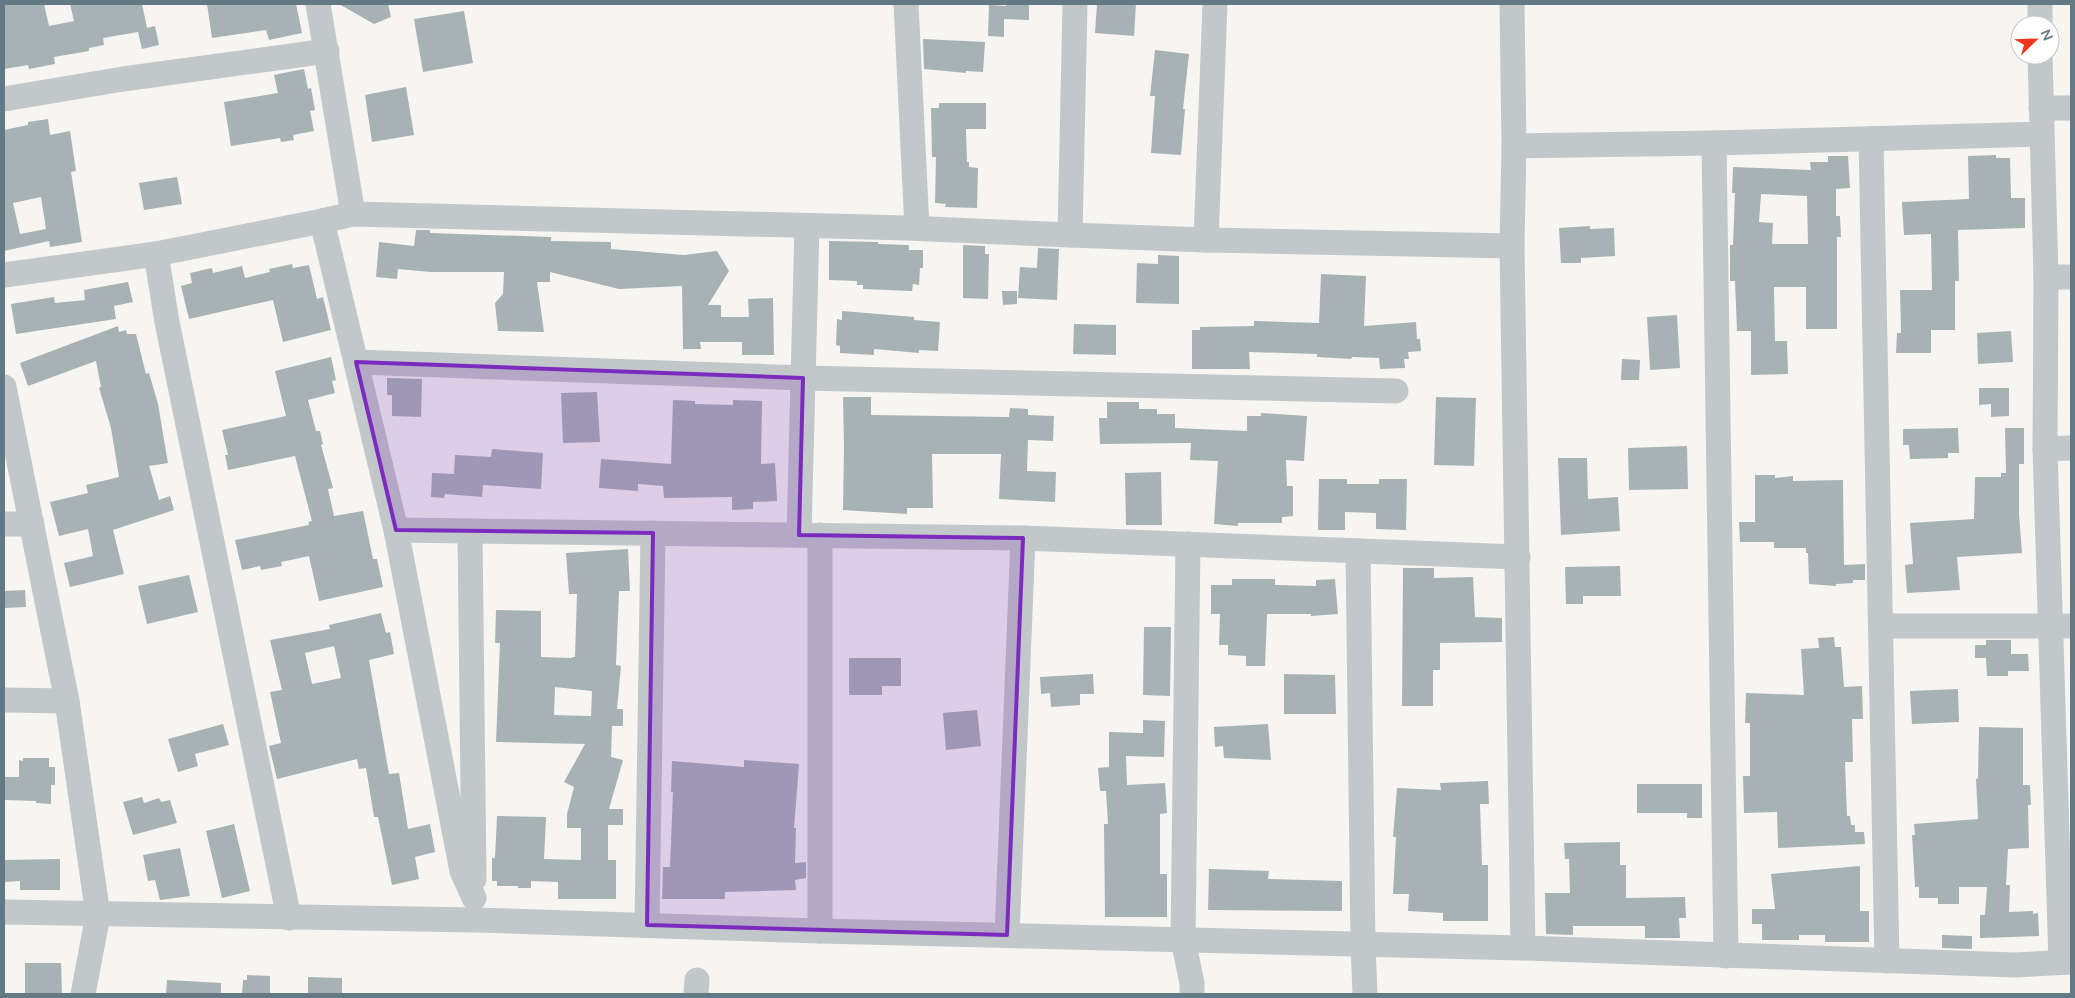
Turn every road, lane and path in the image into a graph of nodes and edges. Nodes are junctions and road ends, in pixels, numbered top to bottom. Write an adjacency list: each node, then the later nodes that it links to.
1 (318, 4): 7 (street)
2 (900, 4): 19 (street)
3 (906, 4): 19 (street)
4 (1075, 4): 20 (street)
5 (1215, 4): 21 (street)
6 (1512, 4): 15 (street)
7 (327, 51): 9 (street); 16 (street)
8 (2040, 65): 10 (street)
9 (4, 99)
10 (2041, 108): 11 (street); 12 (street)
11 (2071, 108)
12 (2041, 134): 13 (street); 26 (street)
13 (1871, 139): 14 (street); 43 (street)
14 (1714, 143): 15 (street); 57 (street)
15 (1514, 146): 22 (street)
16 (353, 214): 17 (street); 18 (street)
17 (322, 221): 23 (street); 27 (street)
18 (807, 226): 19 (street); 28 (street)
19 (912, 228): 20 (street)
20 (1070, 235): 21 (street)
21 (1206, 240): 22 (street)
22 (1512, 246): 42 (street)
23 (156, 254): 24 (street); 50 (street)
24 (4, 275)
25 (2071, 276): 26 (street)
26 (2046, 277): 32 (street)
27 (356, 362): 28 (street); 35 (street)
28 (803, 378): 30 (street); 38 (street)
29 (4, 388): 34 (street)
30 (1396, 391)
31 (2071, 448): 32 (street)
32 (2046, 449): 44 (street)
33 (4, 524): 34 (street)
34 (32, 524): 46 (street)
35 (396, 530): 36 (street); 47 (street)
36 (470, 531): 37 (street); 47 (street)
37 (653, 533): 38 (street); 51 (street)
38 (810, 535): 39 (street); 52 (street)
39 (1023, 538): 40 (street); 53 (street)
40 (1188, 544): 41 (street); 54 (street)
41 (1358, 551): 42 (street); 55 (street)
42 (1518, 557): 56 (street)
43 (1881, 626): 44 (street); 58 (street)
44 (2061, 626): 59 (street)
45 (4, 700): 46 (street)
46 (67, 701): 49 (street)
47 (474, 909): 50 (street); 51 (street)
48 (4, 912): 49 (street)
49 (98, 915): 50 (street); 60 (street)
50 (289, 918)
51 (647, 925): 52 (street)
52 (820, 931): 53 (street)
53 (1007, 935): 54 (street)
54 (1183, 940): 55 (street); 61 (street)
55 (1363, 944): 56 (street); 62 (street)
56 (1523, 948): 57 (street)
57 (1726, 956): 58 (street)
58 (1887, 962): 59 (street)
59 (2066, 962)
60 (83, 994)
61 (1192, 994)
62 (1365, 994)

